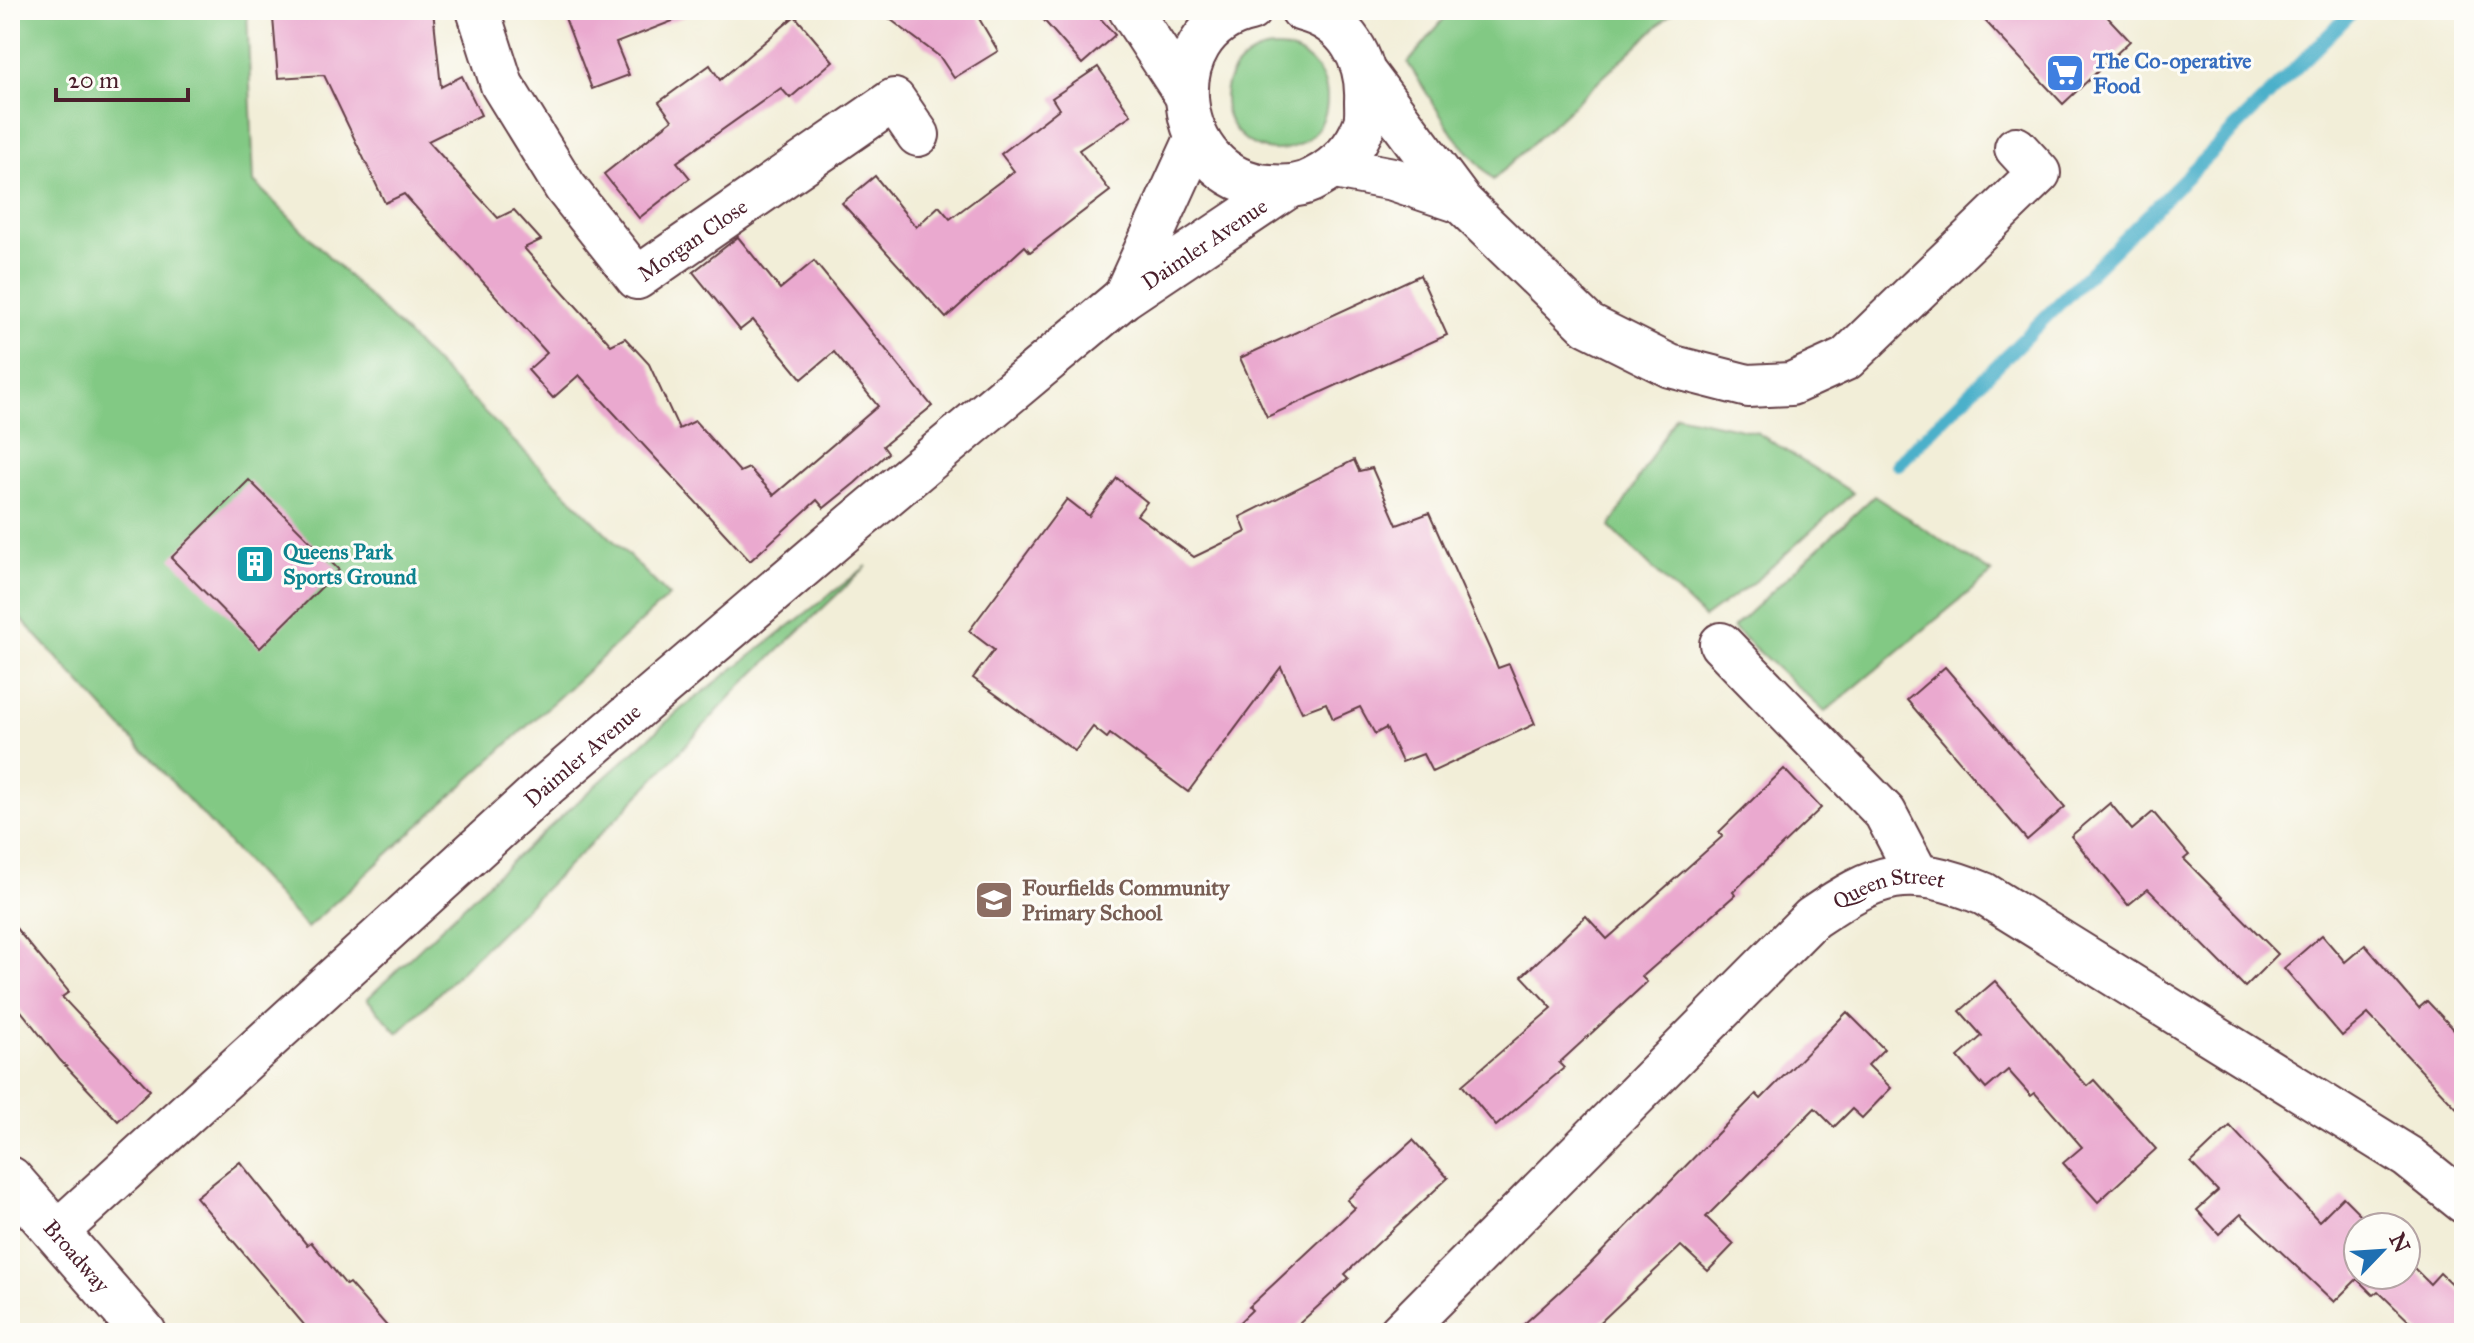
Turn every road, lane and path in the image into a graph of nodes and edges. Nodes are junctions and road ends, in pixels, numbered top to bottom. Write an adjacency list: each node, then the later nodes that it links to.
1 (478, 10): 8 (street, Morgan Close)
2 (1130, 10): 7 (street)
3 (1302, 10): 5 (street)
4 (1237, 11): 7 (street)
5 (1342, 22): 6 (street)
6 (1367, 76): 11 (street); 13 (street)
7 (1185, 94): 9 (street)
8 (918, 135)
9 (1196, 139): 12 (street); 14 (street, Daimler Avenue)
10 (2016, 148): 13 (street)
11 (1335, 168): 12 (street); 13 (street)
12 (1287, 188): 14 (street, Daimler Avenue)
13 (1461, 202)
14 (1123, 298): 19 (street, Daimler Avenue)
15 (1721, 644): 16 (street)
16 (1917, 874): 18 (street, Queen Street); 21 (street, Queen Street)
17 (10, 1179): 19 (main road, Broadway)
18 (2464, 1202)
19 (58, 1231): 20 (main road, Broadway)
20 (144, 1333)
21 (1400, 1333)

